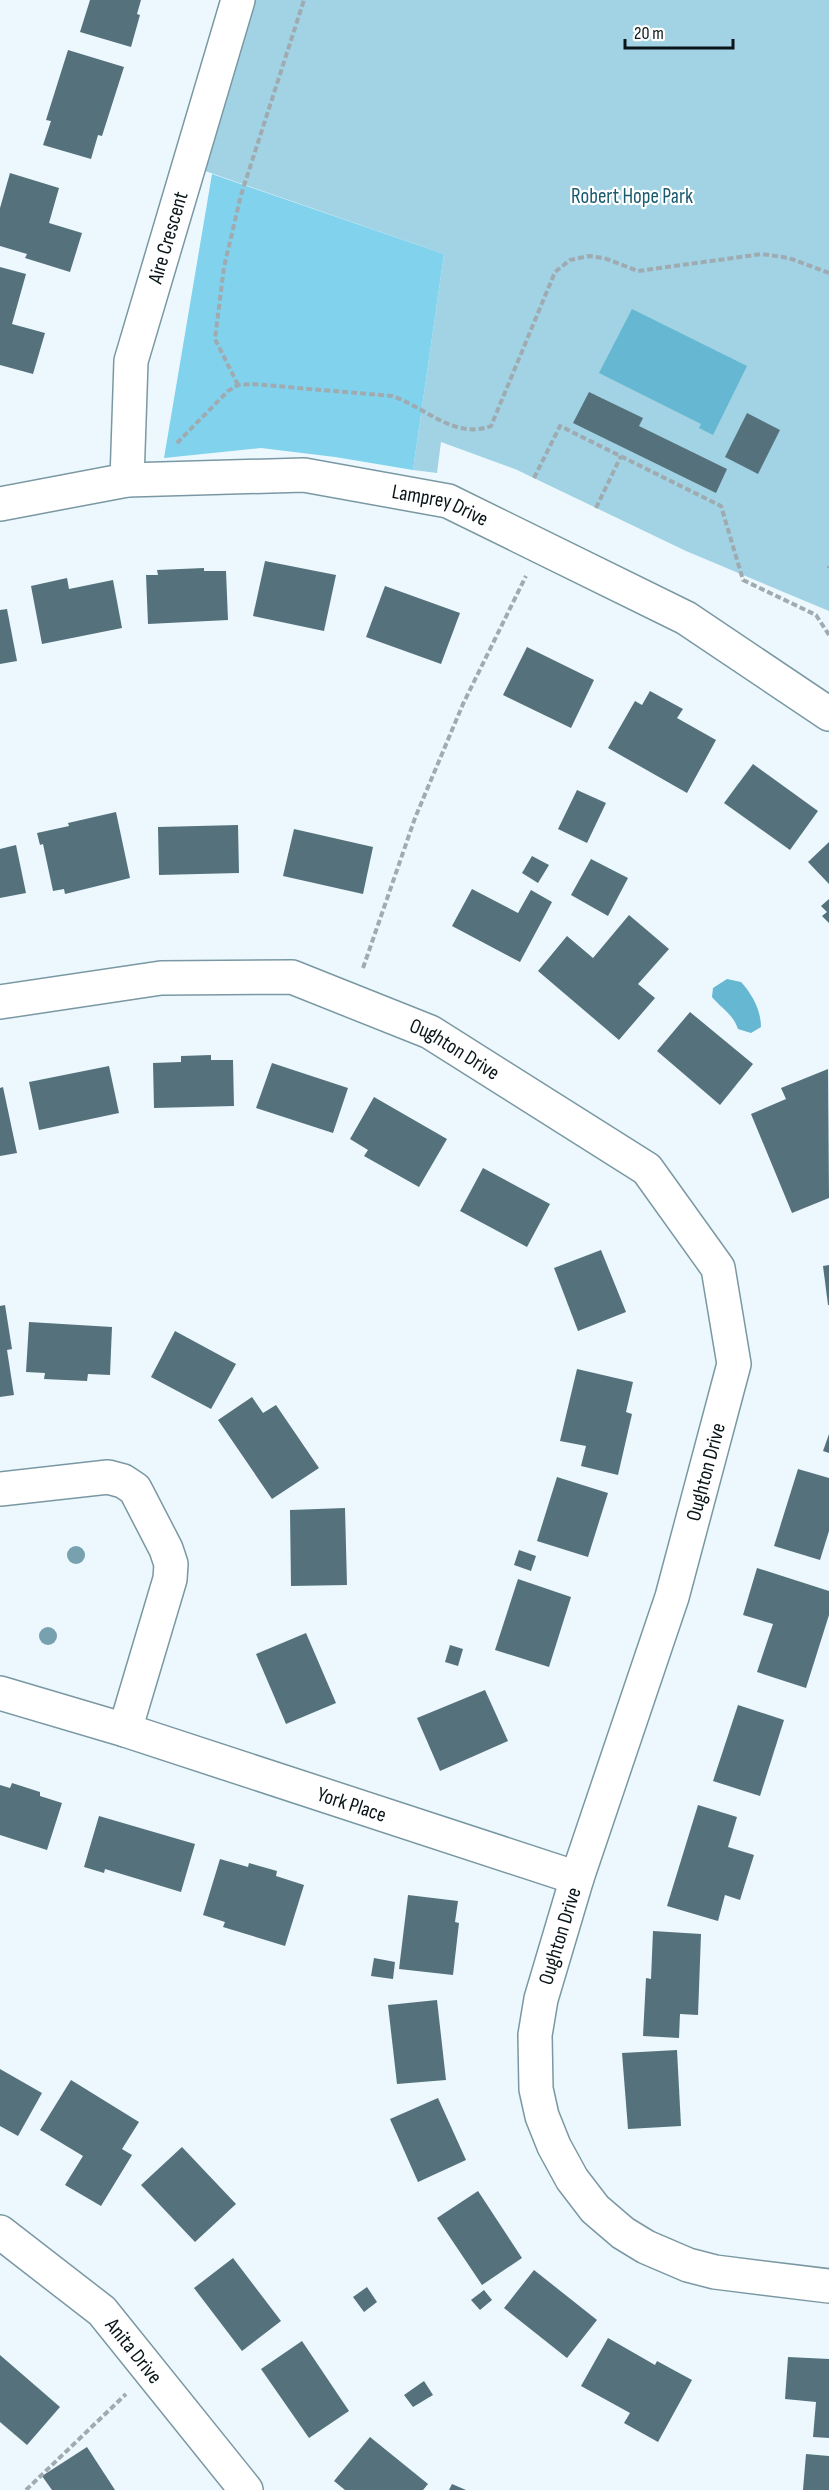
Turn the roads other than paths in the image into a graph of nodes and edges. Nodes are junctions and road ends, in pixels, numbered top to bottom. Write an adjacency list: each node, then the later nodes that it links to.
1 (238, 0): 2 (street, Aire Crescent)
2 (127, 480): 3 (street, Lamprey Drive); 4 (street, Lamprey Drive)
3 (0, 504)
4 (829, 714)
5 (0, 1002): 9 (street, Oughton Drive)
6 (0, 1489): 8 (street)
7 (0, 1693): 8 (street, York Place)
8 (125, 1730): 9 (street, York Place)
9 (577, 1878): 11 (street, Oughton Drive)
10 (0, 2232): 12 (street, Anita Drive)
11 (829, 2286)
12 (246, 2490)

